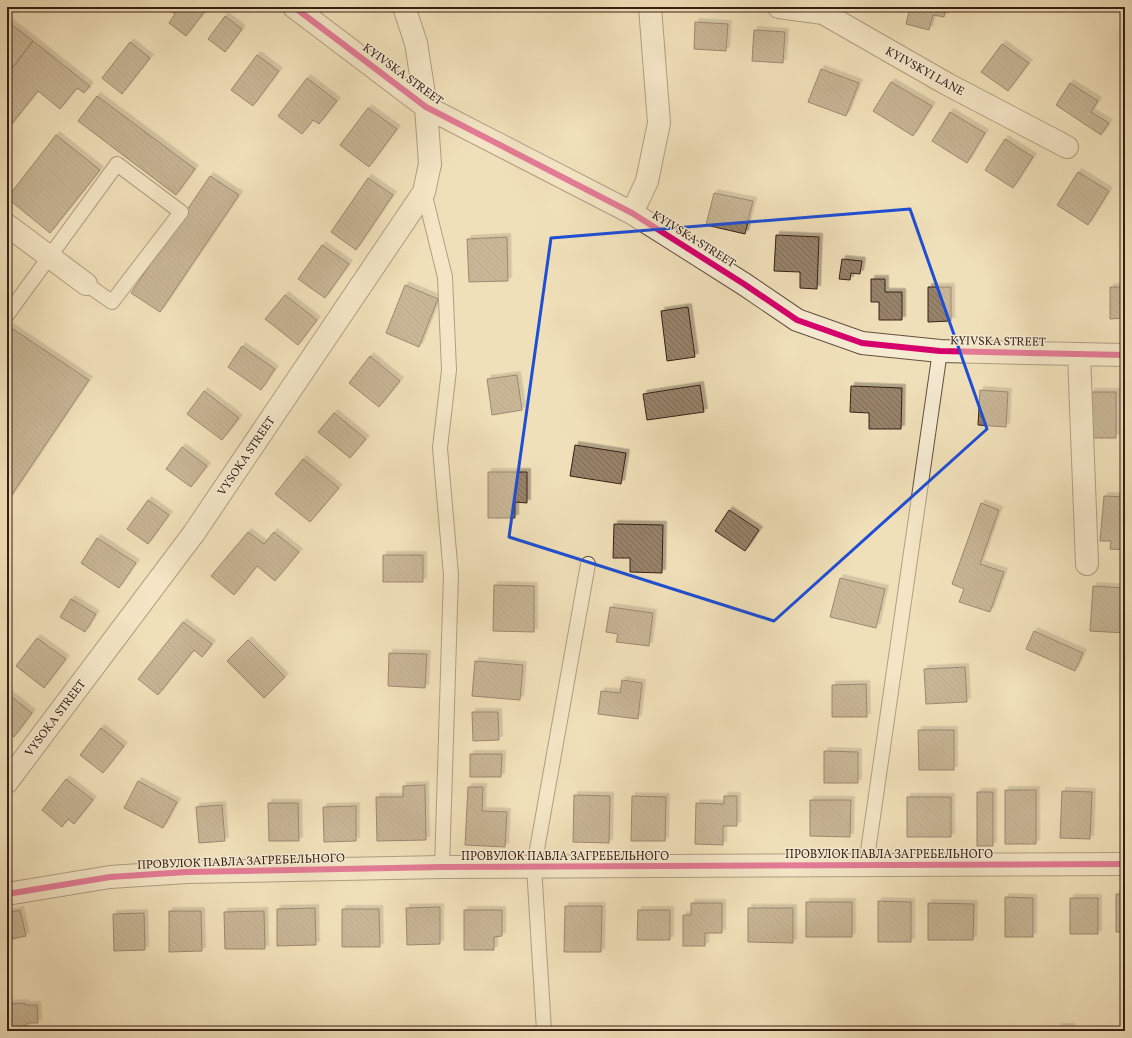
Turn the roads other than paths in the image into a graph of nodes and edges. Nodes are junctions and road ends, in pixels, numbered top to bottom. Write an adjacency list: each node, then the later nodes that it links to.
1 (294, 7): 5 (street, KYIVSKA STREET)
2 (404, 7): 5 (street, VYSOKA STREET)
3 (650, 7): 8 (street)
4 (779, 7): 6 (street, KYIVSKYI LANE)
5 (426, 107): 7 (street, VYSOKA STREET); 8 (street, KYIVSKA STREET)
6 (1067, 147)
7 (424, 192): 18 (street, VYSOKA STREET); 22 (lane)
8 (632, 213): 13 (street, KYIVSKA STREET)
9 (7, 225): 10 (street)
10 (49, 256): 11 (street); 11 (lane); 12 (lane)
11 (86, 284)
12 (7, 315)
13 (940, 351): 14 (street, KYIVSKA STREET); 20 (lane)
14 (1079, 354): 15 (street, KYIVSKA STREET); 17 (street)
15 (1125, 355)
16 (588, 564): 21 (lane)
17 (1087, 564)
18 (7, 782)
19 (1125, 864): 20 (street, ПРОВУЛОК ПАВЛА ЗАГРЕБЕЛЬНОГО)
20 (866, 865): 21 (street, ПРОВУЛОК ПАВЛА ЗАГРЕБЕЛЬНОГО)
21 (534, 866): 22 (street, ПРОВУЛОК ПАВЛА ЗАГРЕБЕЛЬНОГО); 24 (lane)
22 (442, 867): 23 (street, ПРОВУЛОК ПАВЛА ЗАГРЕБЕЛЬНОГО)
23 (7, 894)
24 (544, 1031)

